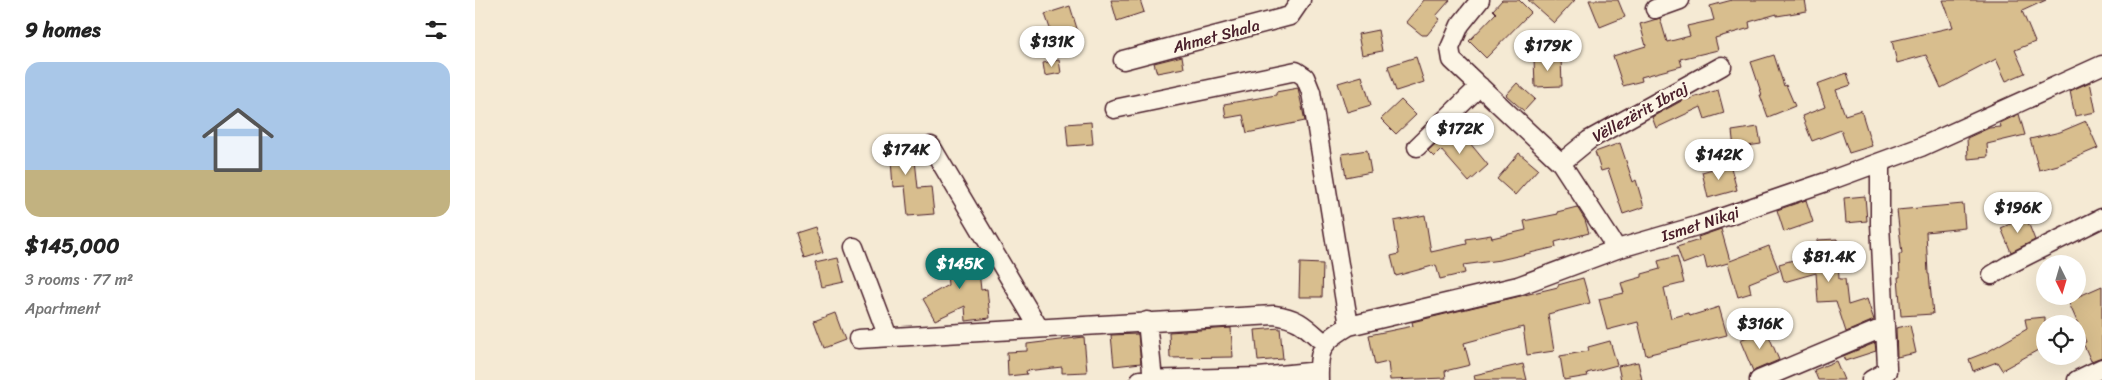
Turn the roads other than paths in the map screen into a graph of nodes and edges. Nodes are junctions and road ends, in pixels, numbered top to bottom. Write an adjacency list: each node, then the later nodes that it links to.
1 (1301, 0): 5 (street, Ahmet Shala)
2 (1480, 0): 8 (street)
3 (1680, 0): 4 (street)
4 (1655, 9)
5 (1123, 60)
6 (2102, 65): 13 (street, Ismet Nikqi)
7 (1722, 66): 12 (street, Vëllezërit Ibraj)
8 (1480, 86): 11 (street); 12 (street)
9 (1114, 109): 19 (street)
10 (931, 146): 21 (street)
11 (1417, 147)
12 (1561, 162): 16 (street)
13 (1880, 163): 16 (street, Ismet Nikqi); 20 (street)
14 (2102, 218): 17 (street)
15 (854, 246): 22 (street)
16 (1617, 250): 19 (street, Ismet Nikqi)
17 (1992, 275)
18 (1147, 321): 21 (street); 24 (street); 27 (street)
19 (1349, 326): 24 (street, Ismet Nikqi)
20 (1885, 327): 28 (street); 29 (street)
21 (1039, 328): 22 (street)
22 (888, 338): 23 (street)
23 (858, 339)
24 (1324, 344): 26 (street)
25 (2102, 368): 30 (street)
26 (1319, 376): 27 (street)
27 (1148, 380)
28 (1759, 380)
29 (1871, 380)
30 (2077, 380)

